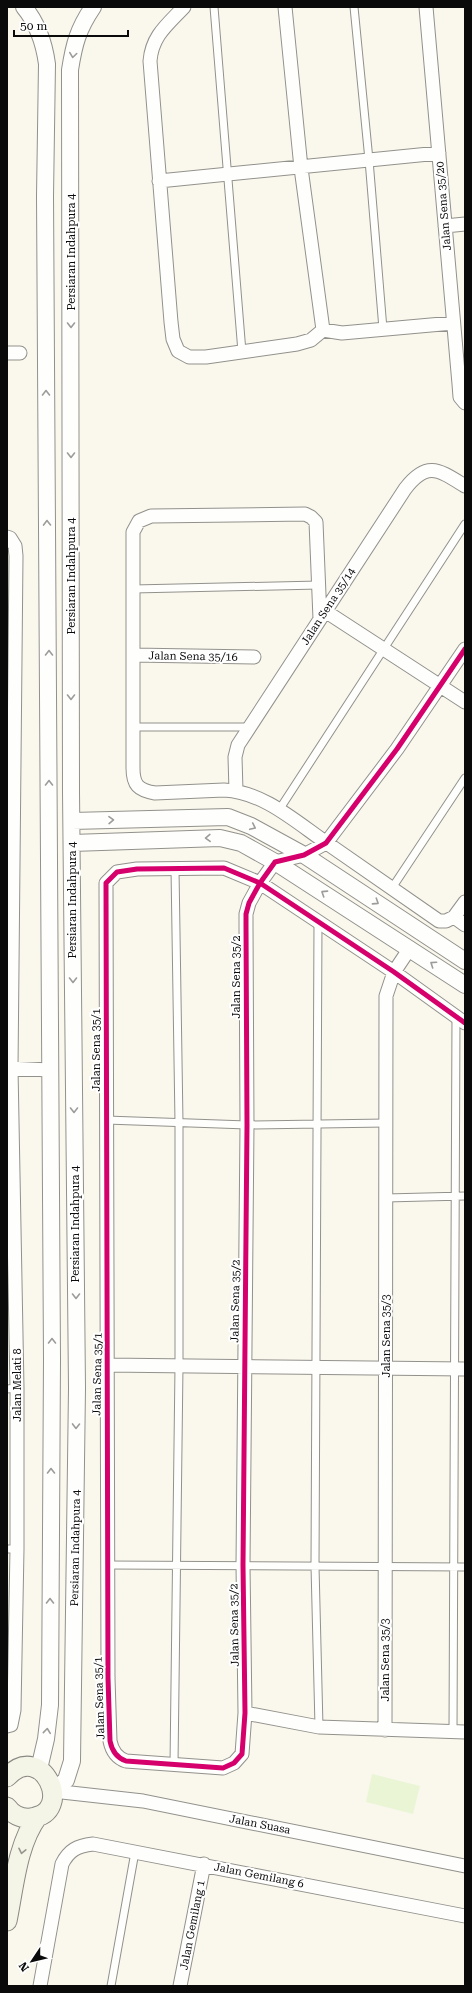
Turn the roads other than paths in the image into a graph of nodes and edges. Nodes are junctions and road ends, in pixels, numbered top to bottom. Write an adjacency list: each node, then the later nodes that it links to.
1 (24, 7): 56 (street, Persiaran Indahpura 4, one-way to 1)
2 (93, 7): 38 (street, Persiaran Indahpura 4, one-way to 38)
3 (184, 7): 12 (street)
4 (214, 7): 11 (lane)
5 (285, 7): 10 (street)
6 (354, 7): 9 (lane)
7 (426, 7): 8 (street, Jalan Sena 35/20)
8 (439, 153): 9 (street); 14 (street, Jalan Sena 35/20)
9 (369, 160): 10 (street); 16 (lane)
10 (301, 168): 11 (street); 17 (street)
11 (228, 173): 12 (street); 18 (lane)
12 (159, 180): 18 (street)
13 (465, 224): 14 (street)
14 (445, 226): 15 (street, Jalan Sena 35/20)
15 (453, 323): 16 (street); 19 (street, Jalan Sena 35/20)
16 (384, 329): 17 (street)
17 (323, 330): 18 (street)
18 (242, 352)
19 (465, 403)
20 (465, 486): 25 (street, Jalan Sena 35/14)
21 (465, 524): 27 (lane)
22 (9, 538): 31 (street, Jalan Melati 8)
23 (319, 585): 24 (lane); 24 (street); 25 (street)
24 (133, 589): 28 (street)
25 (323, 615): 27 (street); 34 (street, Jalan Sena 35/14)
26 (465, 648): 30 (street)
27 (383, 649): 30 (street); 37 (lane)
28 (133, 655): 29 (street, Jalan Sena 35/16); 33 (street)
29 (254, 657)
30 (440, 686): 32 (street); 39 (street)
31 (11, 691): 42 (street, Jalan Melati 8)
32 (465, 702)
33 (132, 727): 34 (lane); 36 (street)
34 (250, 727): 36 (street, Jalan Sena 35/14)
35 (465, 778): 46 (lane)
36 (236, 791): 37 (street)
37 (279, 810): 39 (street)
38 (72, 821): 40 (street, Persiaran Indahpura 4); 41 (street, one-way to 41)
39 (326, 843): 41 (street); 46 (street)
40 (72, 844): 43 (street, one-way to 40); 90 (street, Persiaran Indahpura 4, one-way to 90)
41 (304, 855): 43 (street); 51 (street, one-way to 51)
42 (11, 860): 55 (street, Jalan Melati 8)
43 (275, 862): 45 (street, Jalan Sena 35/2); 50 (street, one-way to 43)
44 (175, 869): 45 (street); 57 (street, Jalan Sena 35/1); 58 (lane)
45 (260, 883): 49 (street); 61 (street, Jalan Sena 35/2)
46 (392, 888): 48 (street)
47 (465, 902): 48 (street)
48 (460, 921)
49 (318, 922): 52 (street); 60 (lane)
50 (410, 948): 52 (street, Jalan Sena 35/3); 53 (street, one-way to 50)
51 (465, 961)
52 (394, 972): 54 (street); 59 (street, Jalan Sena 35/3)
53 (465, 985)
54 (460, 1019): 62 (lane)
55 (9, 1068): 56 (street); 65 (street, Jalan Melati 8)
56 (50, 1070): 88 (street, Persiaran Indahpura 4, one-way to 56)
57 (106, 1120): 58 (lane); 66 (street, Jalan Sena 35/1)
58 (179, 1123): 61 (lane); 67 (lane)
59 (386, 1123): 60 (lane); 64 (street, Jalan Sena 35/3)
60 (316, 1124): 61 (lane); 69 (lane)
61 (247, 1125): 68 (street, Jalan Sena 35/2)
62 (455, 1196): 63 (lane); 64 (lane); 71 (lane)
63 (465, 1196)
64 (386, 1198): 70 (street, Jalan Sena 35/3)
65 (11, 1229): 72 (street, Jalan Melati 8)
66 (107, 1365): 67 (street); 74 (street, Jalan Sena 35/1)
67 (179, 1366): 68 (street); 77 (lane)
68 (244, 1368): 69 (street); 75 (street, Jalan Sena 35/2)
69 (315, 1368): 70 (street); 78 (lane)
70 (386, 1368): 71 (street); 76 (street, Jalan Sena 35/3)
71 (459, 1369): 79 (lane)
72 (12, 1389): 73 (street, Jalan Melati 8)
73 (12, 1549): 82 (street, Jalan Melati 8)
74 (108, 1565): 77 (lane); 86 (street, Jalan Sena 35/1)
75 (243, 1565): 77 (lane); 78 (lane); 81 (street, Jalan Sena 35/2)
76 (385, 1565): 78 (lane); 79 (lane); 84 (street, Jalan Sena 35/3)
77 (176, 1566): 86 (lane)
78 (315, 1566): 83 (lane)
79 (453, 1567): 80 (lane); 85 (lane)
80 (465, 1567)
81 (245, 1713): 83 (street); 87 (street, Jalan Sena 35/2)
82 (7, 1726)
83 (319, 1727): 84 (street)
84 (385, 1730): 85 (street)
85 (459, 1732)
86 (174, 1765): 87 (street, Jalan Sena 35/1)
87 (223, 1768)
88 (39, 1769): 89 (main road); 90 (main road)
89 (8, 1773)
90 (53, 1791): 92 (main road); 95 (street, Jalan Suasa)
91 (7, 1807): 92 (main road)
92 (38, 1816): 97 (main road, one-way to 97)
93 (135, 1852): 94 (street, Jalan Gemilang 6); 98 (street, Jalan Gemilang 6); 99 (lane)
94 (204, 1864): 96 (street, Jalan Gemilang 6); 100 (street, Jalan Gemilang 1)
95 (465, 1866)
96 (465, 1916)
97 (7, 1921)
98 (40, 1986)
99 (111, 1986)
100 (180, 1986)

